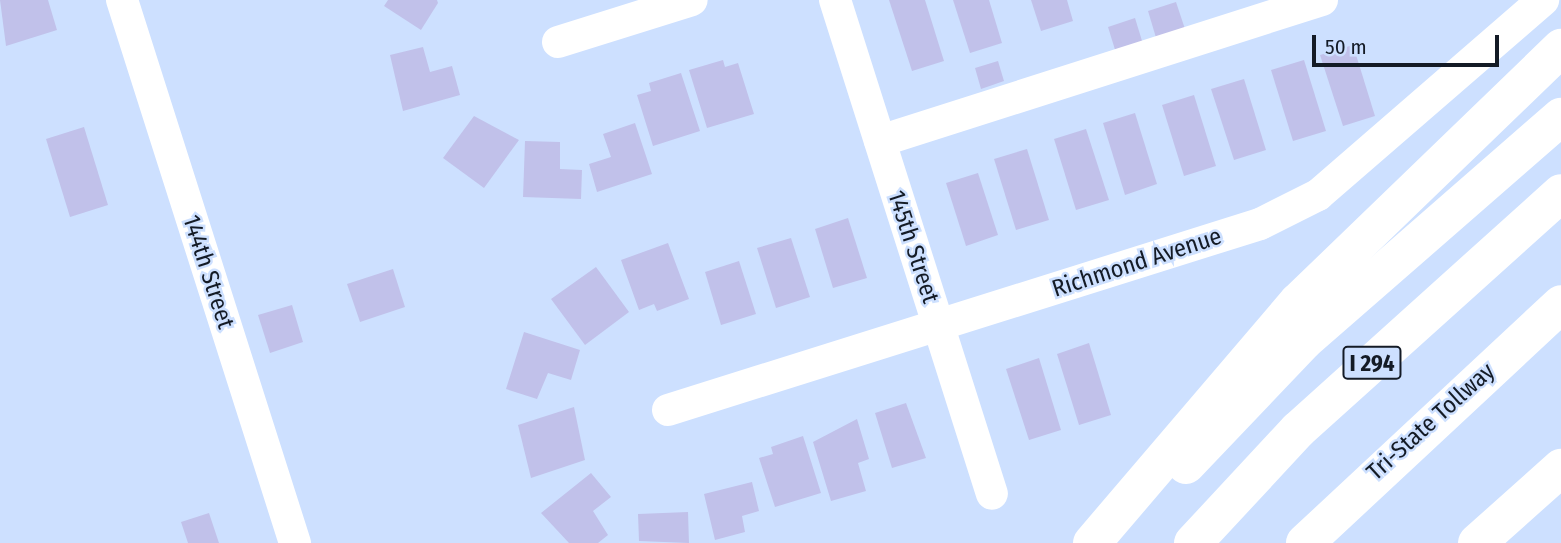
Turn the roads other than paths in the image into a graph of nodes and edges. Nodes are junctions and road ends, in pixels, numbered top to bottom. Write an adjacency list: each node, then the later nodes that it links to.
1 (122, 0): 16 (street, 144th Street)
2 (692, 0): 6 (street)
3 (835, 0): 9 (street, 145th Street)
4 (1322, 0): 9 (street)
5 (1543, 0): 12 (street, Richmond Avenue)
6 (558, 42)
7 (1561, 48): 17 (highway)
8 (1561, 117): 18 (highway)
9 (880, 141): 12 (street, 145th Street)
10 (1561, 193): 19 (highway, I 294)
11 (1561, 304): 20 (highway, Tri-State Tollway)
12 (939, 326): 13 (street, Richmond Avenue); 15 (street, 145th Street)
13 (668, 410)
14 (1561, 468): 21 (highway)
15 (992, 494)
16 (295, 543)
17 (1092, 543)
18 (1120, 543)
19 (1193, 543)
20 (1305, 543)
21 (1477, 543)

